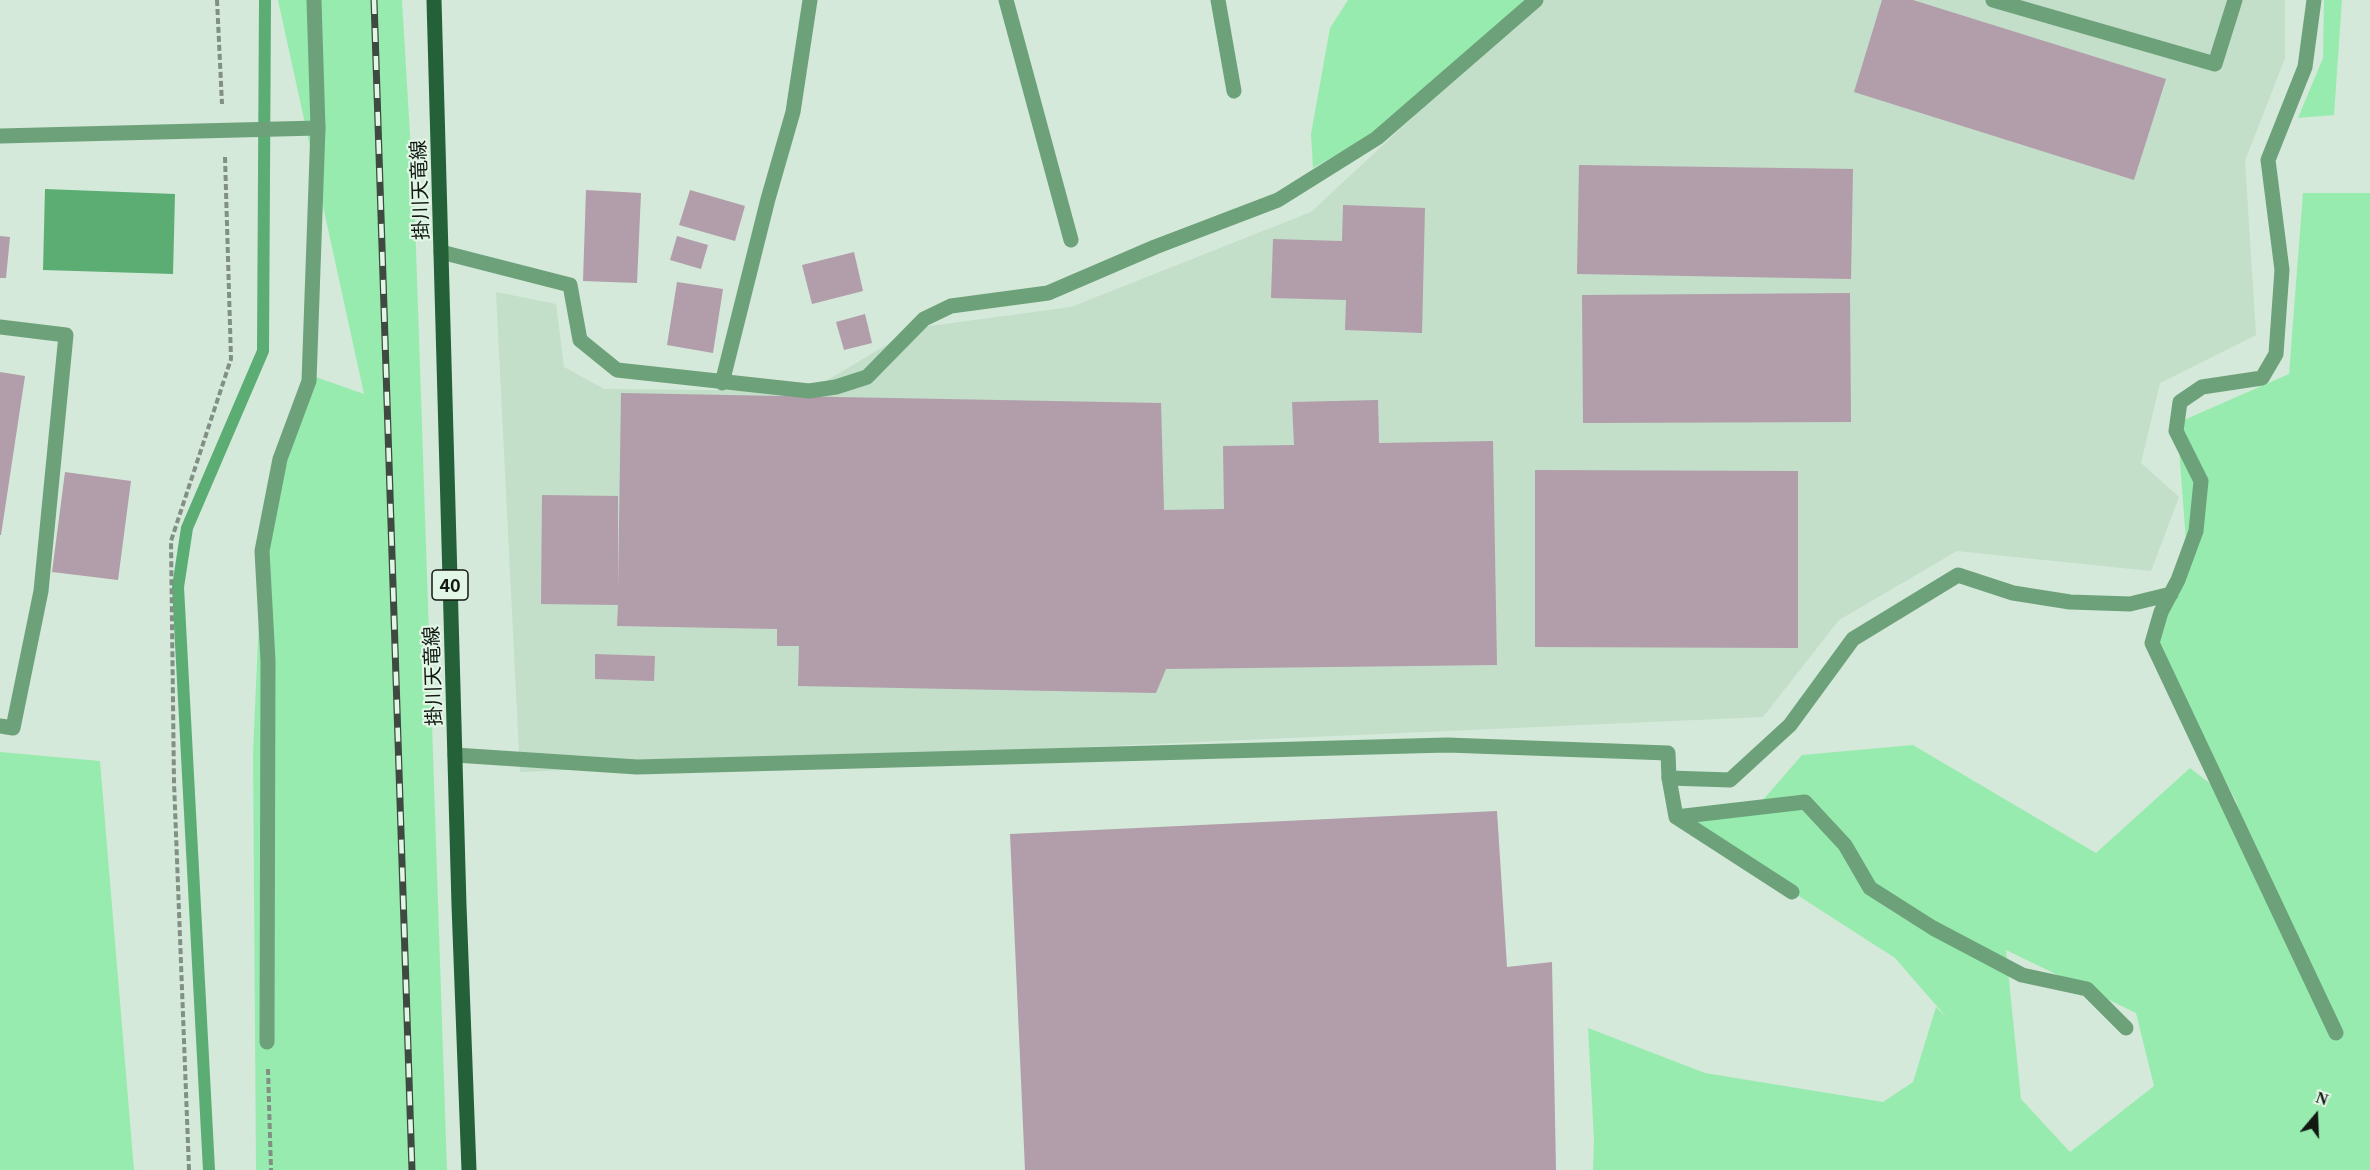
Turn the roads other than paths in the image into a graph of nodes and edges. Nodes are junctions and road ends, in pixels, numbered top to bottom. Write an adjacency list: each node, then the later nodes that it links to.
1 (314, 0): 11 (street)
2 (435, 0): 14 (main road, 掛川天竜線 / 40)
3 (810, 0): 16 (street)
4 (1006, 0): 13 (street)
5 (1218, 0): 10 (street)
6 (1536, 0): 16 (street)
7 (1993, 0): 8 (street)
8 (2235, 0)
9 (2314, 0): 17 (street)
10 (1234, 91)
11 (318, 128): 12 (street); 25 (street)
12 (0, 136)
13 (1071, 240)
14 (441, 252): 16 (street); 19 (main road, 掛川天竜線 / 40)
15 (0, 327): 18 (street)
16 (722, 383)
17 (2171, 594): 20 (street); 24 (street)
18 (0, 726)
19 (455, 755): 20 (street); 26 (main road, 掛川天竜線 / 40)
20 (1670, 778): 21 (street)
21 (1676, 817): 22 (street); 23 (street)
22 (1792, 892)
23 (2126, 1028)
24 (2336, 1033)
25 (267, 1042)
26 (469, 1170)

